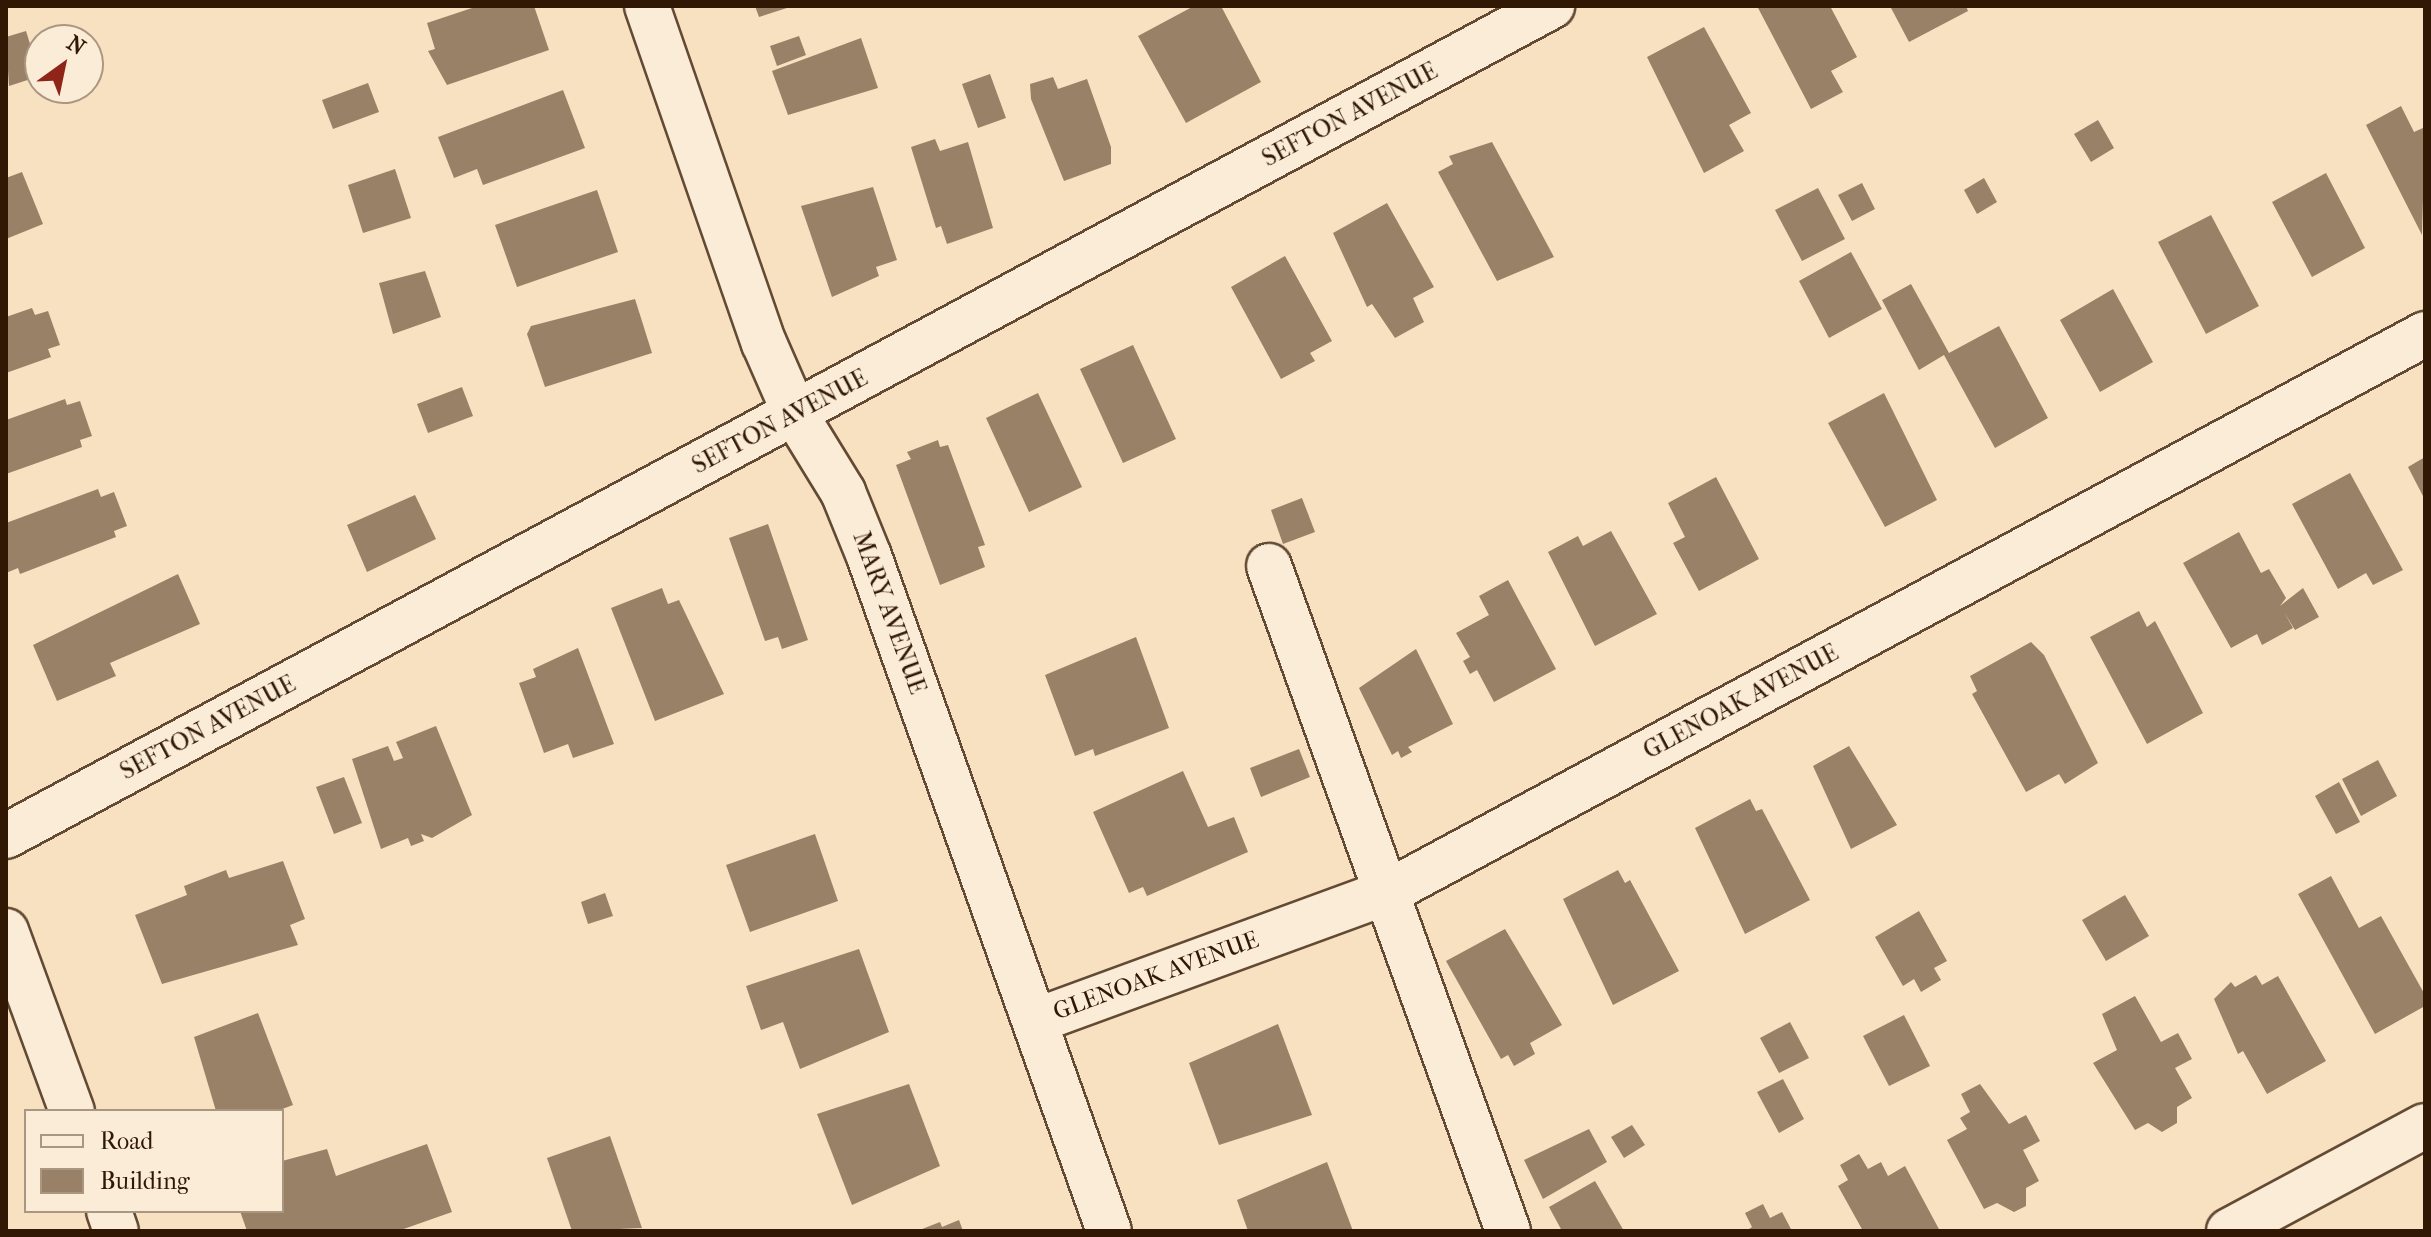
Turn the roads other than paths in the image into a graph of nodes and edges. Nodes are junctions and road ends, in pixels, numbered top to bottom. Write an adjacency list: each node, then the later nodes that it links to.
1 (647, 6): 4 (street, MARY AVENUE)
2 (1552, 6): 4 (street, SEFTON AVENUE)
3 (2425, 334): 7 (street, GLENOAK AVENUE)
4 (795, 414): 6 (street, SEFTON AVENUE); 9 (street, MARY AVENUE)
5 (1269, 566): 7 (street)
6 (6, 836)
7 (1388, 892): 9 (street, GLENOAK AVENUE); 13 (street)
8 (6, 931): 10 (street)
9 (1035, 1021): 12 (street, MARY AVENUE)
10 (71, 1109)
11 (2425, 1126): 14 (street)
12 (1109, 1231)
13 (1508, 1231)
14 (2229, 1231)

